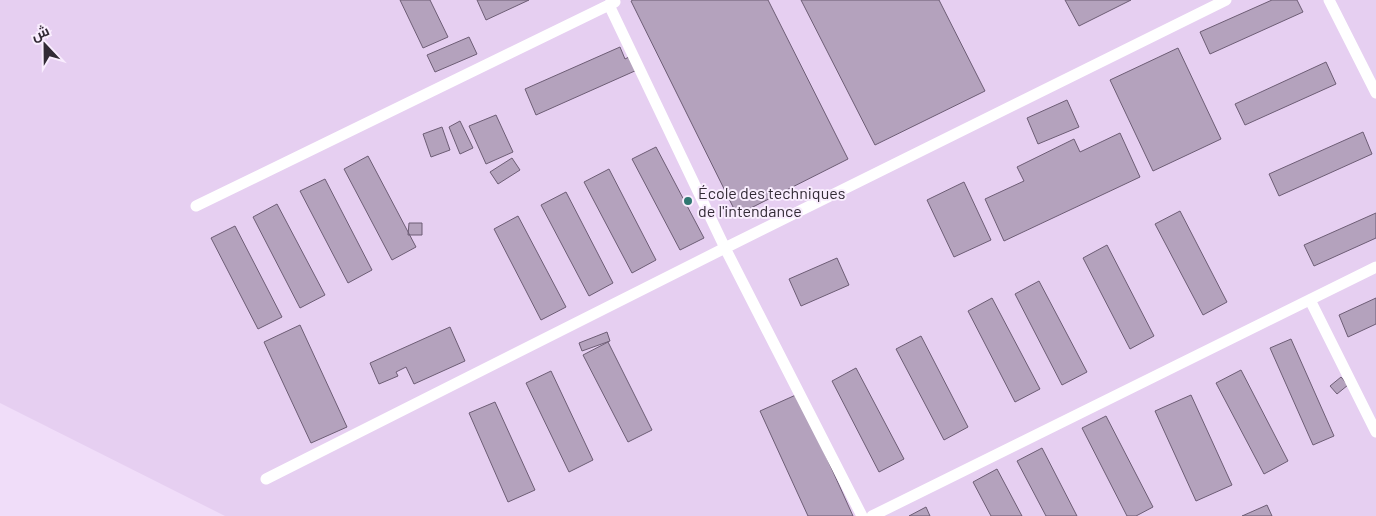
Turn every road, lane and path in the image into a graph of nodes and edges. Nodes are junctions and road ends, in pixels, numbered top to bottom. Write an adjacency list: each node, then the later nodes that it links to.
1 (1226, 0): 6 (lane)
2 (1329, 0): 4 (lane)
3 (613, 2): 5 (lane); 6 (lane)
4 (1376, 93)
5 (196, 206)
6 (725, 248): 10 (lane); 11 (lane)
7 (1376, 267): 8 (lane)
8 (1310, 300): 9 (lane); 12 (lane)
9 (1376, 432)
10 (266, 480)
11 (862, 516)
12 (872, 516)

